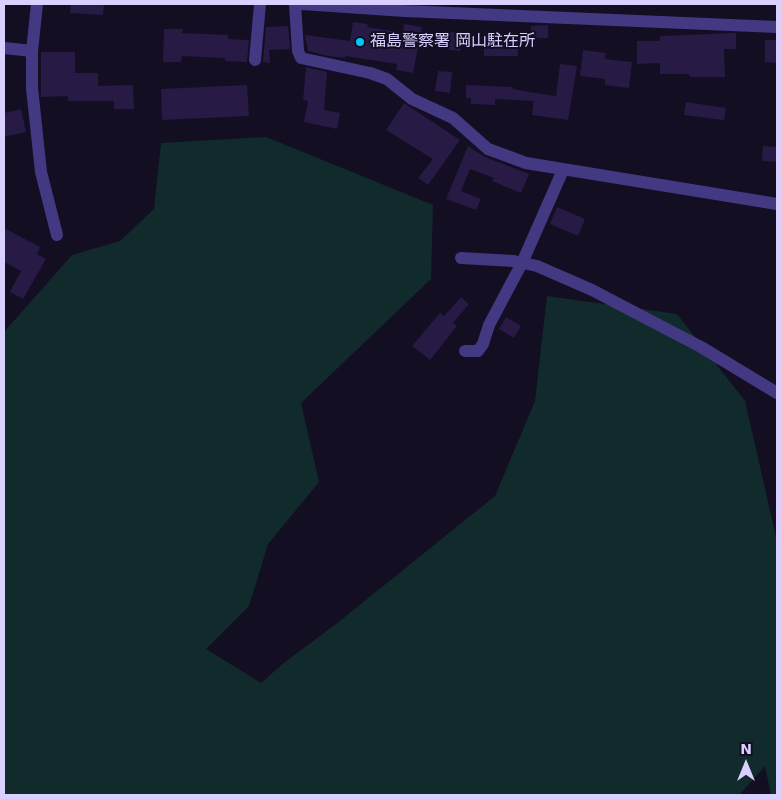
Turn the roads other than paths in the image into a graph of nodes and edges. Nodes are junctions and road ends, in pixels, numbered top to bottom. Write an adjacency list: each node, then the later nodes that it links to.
1 (37, 4): 8 (street)
2 (260, 4): 9 (street)
3 (295, 4): 10 (street)
4 (302, 4): 5 (street)
5 (408, 7): 6 (street)
6 (777, 27)
7 (4, 48): 8 (street)
8 (32, 51): 12 (street)
9 (255, 60)
10 (563, 170): 11 (street); 14 (street)
11 (777, 204)
12 (57, 235)
13 (460, 258): 14 (street)
14 (522, 263): 15 (street); 16 (street)
15 (465, 352)
16 (777, 393)

